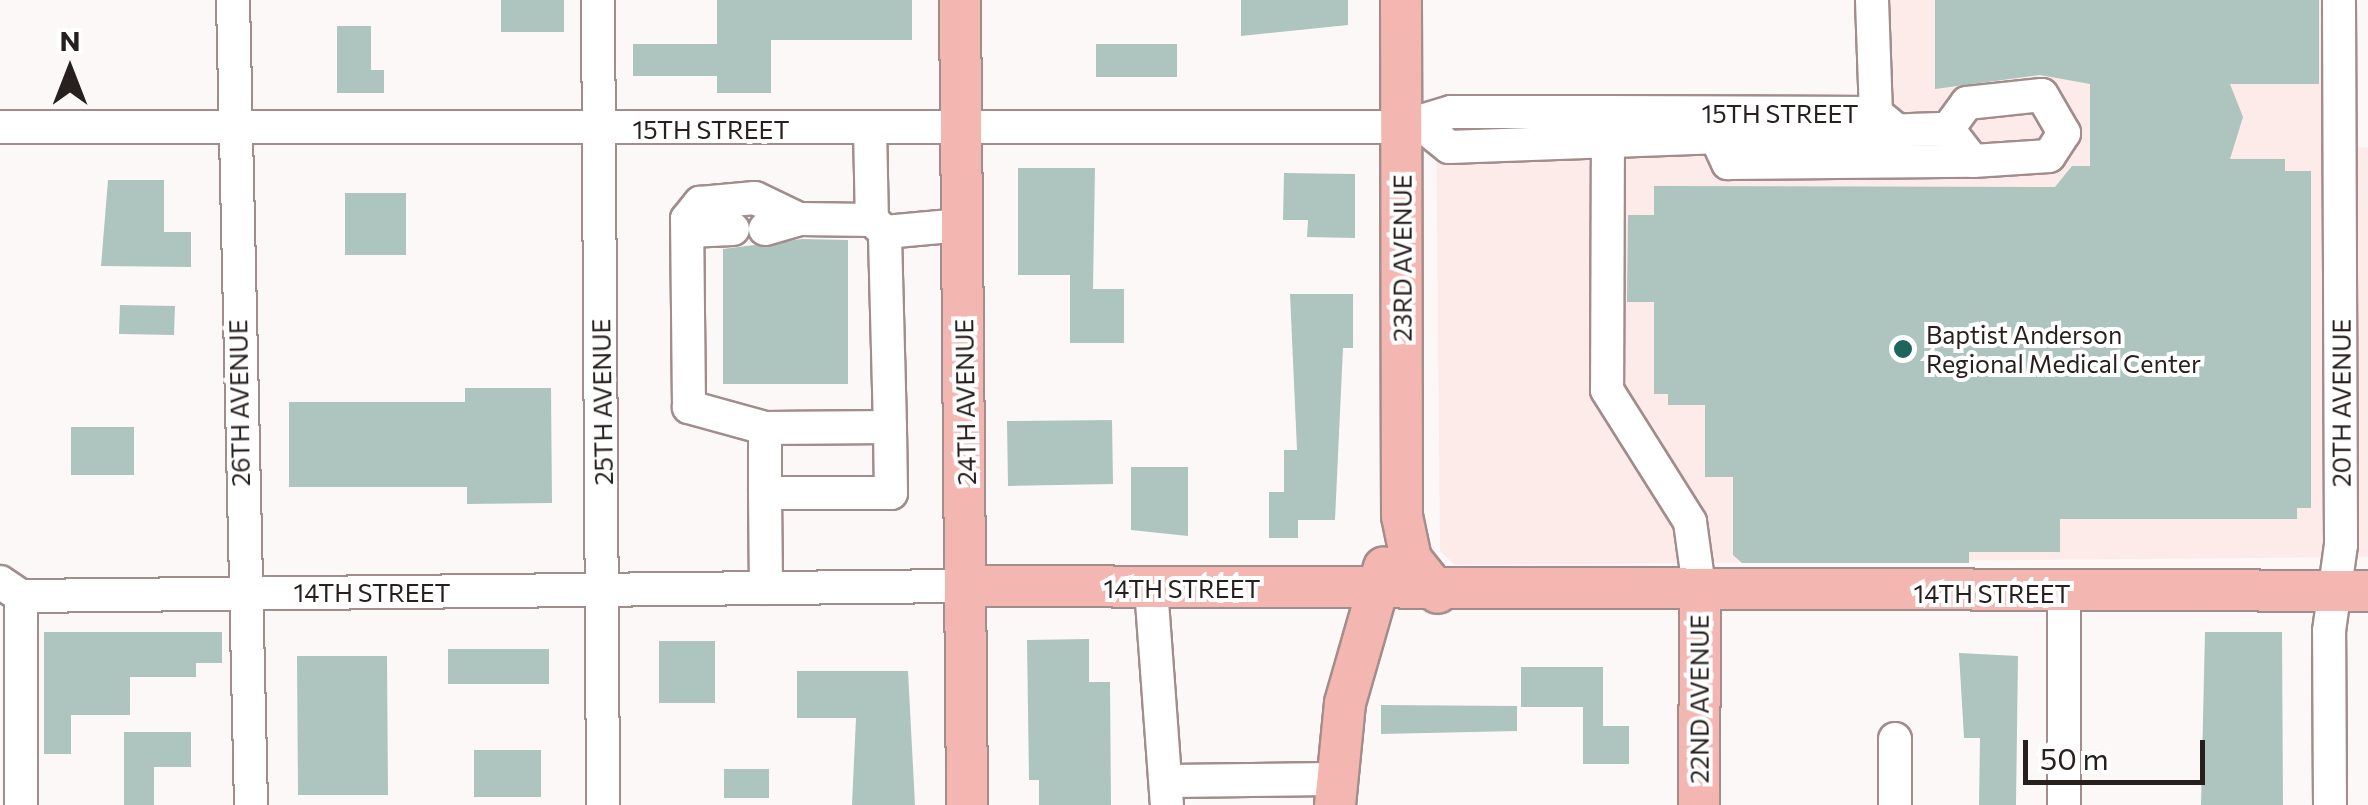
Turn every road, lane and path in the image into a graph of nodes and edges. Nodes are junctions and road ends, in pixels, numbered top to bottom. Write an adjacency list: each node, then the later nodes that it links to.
1 (233, 0): 9 (street, 26TH AVENUE)
2 (598, 0): 15 (street, 25TH AVENUE)
3 (960, 0): 13 (main road, 24TH AVENUE)
4 (1402, 0): 10 (main road, 23RD AVENUE)
5 (1872, 0): 7 (street)
6 (2340, 0): 8 (street, 20TH AVENUE)
7 (1885, 120): 14 (street, 15TH STREET); 16 (street); 17 (street, 15TH STREET)
8 (2354, 123): 33 (street, 20TH AVENUE)
9 (234, 126): 11 (street, 15TH STREET); 15 (street, 15TH STREET); 35 (street, 26TH AVENUE)
10 (1412, 126): 13 (street, 15TH STREET); 14 (street, 15TH STREET); 26 (main road, 23RD AVENUE)
11 (0, 127)
12 (870, 128): 13 (street, 15TH STREET); 15 (street, 15TH STREET); 21 (street)
13 (960, 128): 20 (main road, 24TH AVENUE)
14 (1608, 128): 17 (street, 15TH STREET); 37 (street)
15 (598, 129): 31 (street, 25TH AVENUE)
16 (1948, 129): 18 (street); 18 (street)
17 (1718, 142): 18 (street)
18 (1973, 161)
19 (799, 219): 21 (street); 22 (street); 22 (street)
20 (962, 225): 21 (street); 27 (main road, 24TH AVENUE)
21 (878, 226): 24 (street)
22 (688, 231): 23 (street)
23 (765, 428): 24 (street); 25 (street)
24 (890, 428): 25 (street)
25 (765, 493): 28 (street)
26 (1402, 516): 32 (main road, 23RD AVENUE); 36 (main road, 23RD AVENUE)
27 (967, 586): 28 (street, 14TH STREET); 29 (main road, 14TH STREET); 44 (main road, 24TH AVENUE)
28 (766, 588): 31 (street, 14TH STREET)
29 (1151, 588): 32 (main road, 14TH STREET); 40 (street)
30 (10, 589): 35 (street, 14TH STREET); 41 (street)
31 (604, 590): 35 (street, 14TH STREET); 43 (street, 25TH AVENUE)
32 (1377, 590): 36 (main road, 14TH STREET); 39 (main road, 23RD AVENUE)
33 (2351, 591): 34 (main road, 14TH STREET); 48 (street, 20TH AVENUE)
34 (2064, 592): 37 (main road, 14TH STREET); 47 (street)
35 (246, 593): 42 (street, 26TH AVENUE)
36 (1438, 593): 37 (main road, 14TH STREET)
37 (1700, 594): 45 (main road, 22ND AVENUE)
38 (1895, 739): 46 (street)
39 (1336, 792): 40 (street)
40 (1166, 793)
41 (21, 805)
42 (251, 805)
43 (603, 805)
44 (967, 805)
45 (1699, 805)
46 (1895, 805)
47 (2064, 805)
48 (2330, 805)

